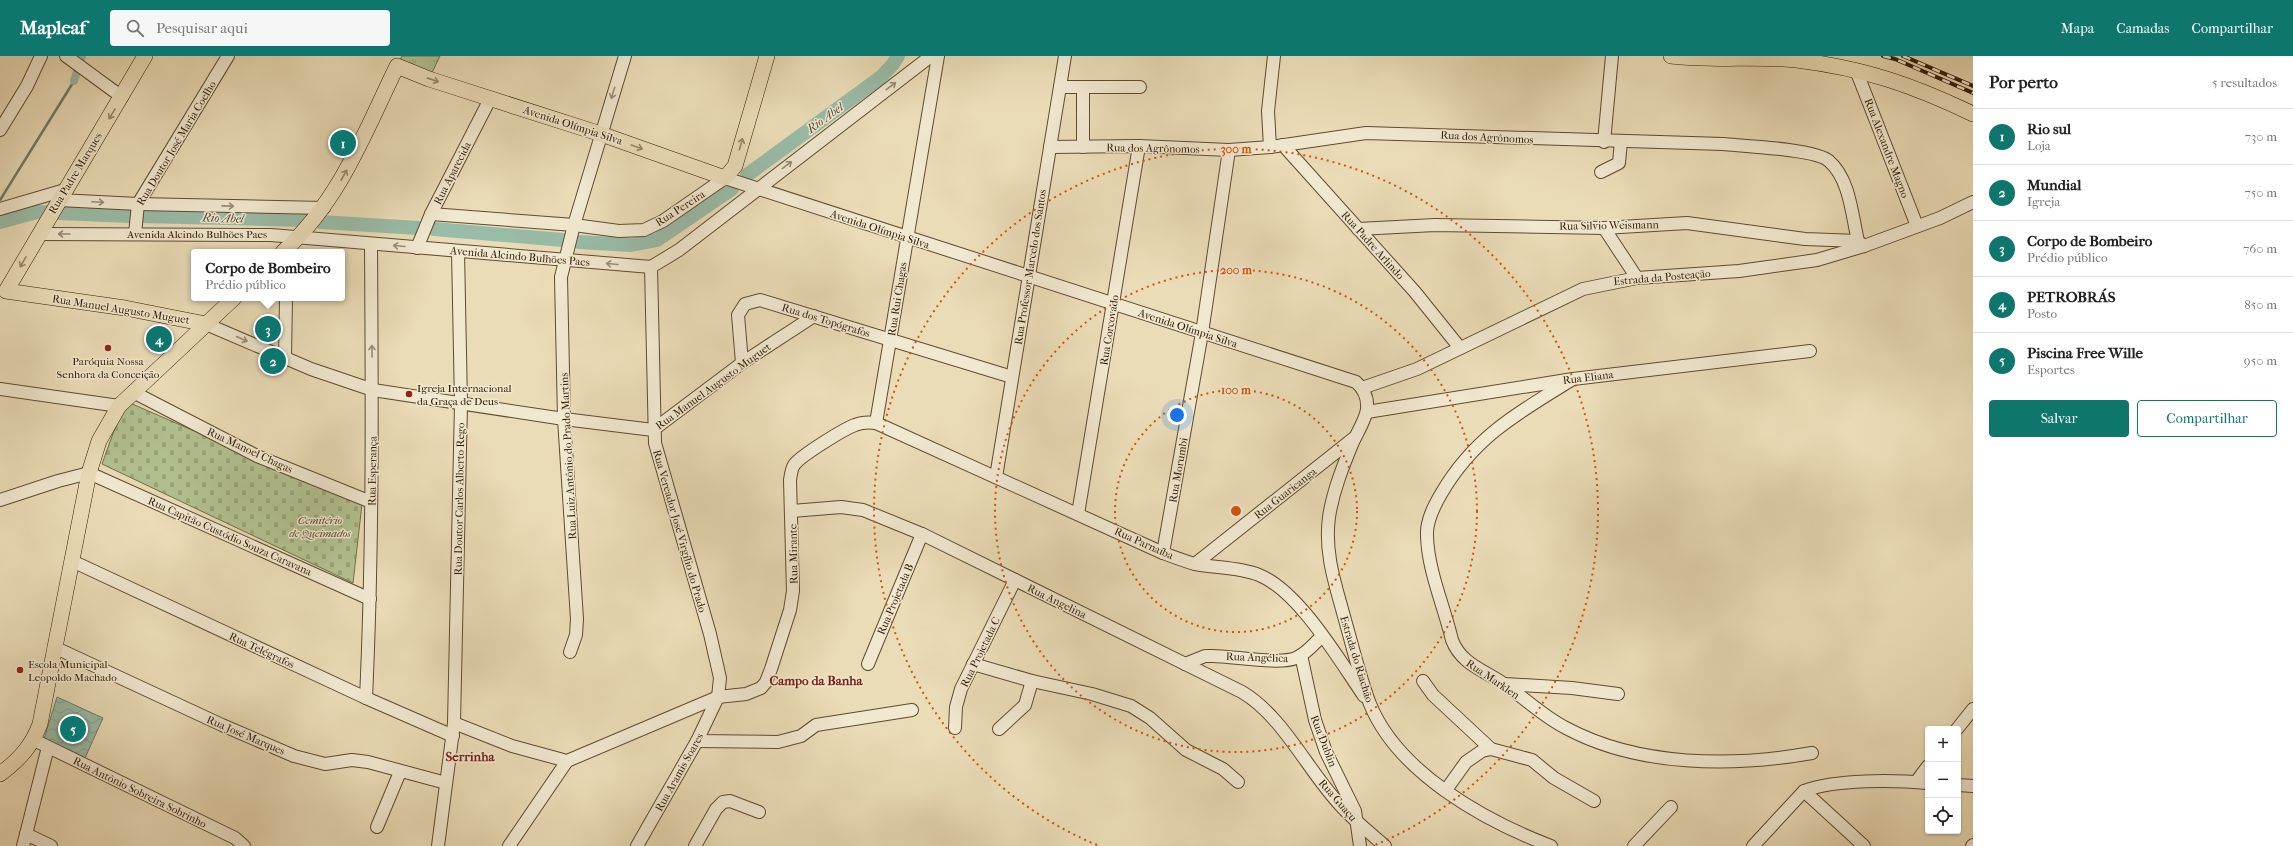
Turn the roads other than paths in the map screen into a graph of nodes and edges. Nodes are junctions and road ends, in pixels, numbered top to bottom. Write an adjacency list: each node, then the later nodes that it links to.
1 (42, 56): 20 (street)
2 (66, 56): 17 (street)
3 (145, 56): 17 (main road, Rua Padre Marques)
4 (228, 56): 35 (street, Rua Doutor José Maria Coelho)
5 (625, 56): 21 (street, Rua Luiz Antônio do Prado Martins, one-way to 21)
6 (767, 56): 31 (main road, Rua Pereira, one-way to 6)
7 (931, 56): 32 (street, one-way to 7)
8 (938, 56): 46 (street, Rua Rui Chagas)
9 (1065, 56): 14 (street, Rua Professor Marcelo dos Santos)
10 (1274, 56): 28 (street)
11 (1612, 56): 23 (street)
12 (1671, 56): 13 (main road)
13 (1856, 70): 19 (main road); 39 (street, Rua Alexandre Magno)
14 (1060, 87): 15 (street); 26 (street, Rua Professor Marcelo dos Santos)
15 (1083, 87): 16 (street); 27 (street)
16 (1140, 87)
17 (122, 97): 33 (main road, Rua Padre Marques, one-way to 33)
18 (490, 99): 21 (main road, Avenida Olímpia Silva); 37 (main road, Avenida Olímpia Silva, one-way to 18); 38 (street, Rua Aparecida)
19 (1973, 114)
20 (0, 130)
21 (601, 134): 31 (main road, Avenida Olímpia Silva, one-way to 31); 40 (street, Rua Luiz Antônio do Prado Martins)
22 (1621, 141): 23 (street, Rua dos Agrônomos); 30 (street); 47 (street, Rua dos Agrônomos)
23 (1604, 142): 24 (street, Rua dos Agrônomos)
24 (1283, 145): 28 (street, Rua dos Agrônomos); 42 (street, Rua Padre Arlindo)
25 (1139, 146): 27 (street, Rua dos Agrônomos); 29 (street, Rua dos Agrônomos); 59 (street, Rua Corcovado)
26 (1050, 147): 27 (street, Rua dos Agrônomos); 54 (street, Rua Professor Marcelo dos Santos)
27 (1083, 147)
28 (1270, 147): 29 (street, Rua dos Agrônomos)
29 (1229, 150): 62 (street, Rua Morumbi)
30 (1602, 172)
31 (728, 179): 32 (street, Avenida Olímpia Silva); 40 (street, Rua Pereira)
32 (752, 187): 46 (street, Avenida Olímpia Silva); 53 (street)
33 (60, 198): 35 (street, one-way to 35); 36 (street); 43 (main road, Rua Padre Marques)
34 (1973, 202): 39 (street, Estrada da Posteação)
35 (137, 206): 37 (street, one-way to 37); 44 (street, Rua Doutor José Maria Coelho)
36 (1, 208)
37 (322, 211): 45 (main road)
38 (430, 217): 40 (street, Rua Pereira); 49 (street, Rua Aparecida)
39 (1917, 226): 47 (street, Estrada da Posteação)
40 (573, 228): 52 (street, Rua Luiz Antônio do Prado Martins)
41 (1604, 228): 42 (street, Rua Silvio Weismann); 47 (street, Rua Silvio Weismann); 55 (street)
42 (1358, 229): 64 (street, Rua Padre Arlindo)
43 (41, 230): 44 (street, Avenida Alcindo Bulhões Paes, one-way to 43); 56 (main road, Rua Padre Marques, one-way to 56)
44 (135, 230): 45 (street, Avenida Alcindo Bulhões Paes)
45 (302, 233): 48 (street, Avenida Alcindo Bulhões Paes); 50 (main road)
46 (907, 237): 54 (street, Avenida Olímpia Silva); 63 (street, Rua Rui Chagas)
47 (1861, 243): 55 (street, Estrada da Posteação)
48 (371, 244): 49 (street, Avenida Alcindo Bulhões Paes, one-way to 48); 72 (street, Rua Esperança, one-way to 48)
49 (419, 244): 51 (street, Avenida Alcindo Bulhões Paes)
50 (287, 249)
51 (458, 251): 52 (street, Avenida Alcindo Bulhões Paes); 74 (street, Rua Doutor Carlos Alberto Rego)
52 (566, 255): 53 (street, Avenida Alcindo Bulhões Paes, one-way to 52); 77 (street, Rua Luiz Antônio do Prado Martins)
53 (651, 267): 79 (street, Rua Vereador José Virgílio do Prado)
54 (1029, 277): 59 (street, Avenida Olímpia Silva); 68 (street, Rua Professor Marcelo dos Santos)
55 (1637, 278): 64 (street, Estrada da Posteação)
56 (3, 291): 61 (main road, Rua Manuel Augusto Muguet)
57 (231, 301): 61 (main road)
58 (286, 301): 66 (street)
59 (1113, 304): 62 (street, Avenida Olímpia Silva); 88 (street, Rua Corcovado)
60 (814, 316): 63 (street, Rua dos Topógrafos); 67 (street, Rua Manuel Augusto Muguet); 67 (street, Rua dos Topógrafos)
61 (206, 324): 66 (street, Rua Manuel Augusto Muguet, one-way to 66); 73 (main road)
62 (1202, 333): 70 (street, Avenida Olímpia Silva); 90 (street, Rua Morumbi)
63 (890, 340): 68 (street, Rua dos Topógrafos); 78 (street, Rua Rui Chagas)
64 (1460, 348): 70 (street, Estrada da Posteação)
65 (1810, 350): 69 (street, Rua Eliana)
66 (285, 358): 72 (street, Rua Manuel Augusto Muguet)
67 (742, 363): 79 (street, Rua Manuel Augusto Muguet)
68 (1012, 376): 82 (street, Rua Professor Marcelo dos Santos)
69 (1573, 379): 76 (street, Rua Eliana); 104 (street, Rua Marklen)
70 (1362, 388): 76 (street)
71 (0, 389): 75 (street)
72 (373, 390): 74 (street, Rua Manuel Augusto Muguet); 86 (street, Rua Esperança)
73 (133, 392): 75 (main road); 86 (street, Rua Manoel Chagas)
74 (461, 404): 77 (street, Rua Manuel Augusto Muguet); 111 (street, Rua Doutor Carlos Alberto Rego)
75 (119, 406): 81 (main road)
76 (1367, 412): 80 (street, Estrada do Riachão)
77 (564, 419): 79 (street, Rua Manuel Augusto Muguet); 97 (street, Rua Luiz Antônio do Prado Martins)
78 (876, 423): 82 (street, Rua Parnaíba); 87 (street, Rua Mirante)
79 (653, 430): 106 (street, Rua Vereador José Virgílio do Prado)
80 (1356, 436): 92 (street, Rua Guaricanga); 108 (street, Estrada do Riachão)
81 (89, 473): 84 (street); 91 (main road); 94 (street, Rua Capitão Custódio Souza Caravana)
82 (996, 477): 88 (street, Rua Parnaíba)
83 (0, 491): 84 (street)
84 (19, 493): 85 (street)
85 (0, 500)
86 (371, 502): 94 (street, Rua Esperança)
87 (792, 511): 89 (street, Rua Angelina); 106 (street, Rua Mirante)
88 (1078, 514): 90 (street, Rua Parnaíba)
89 (922, 534): 93 (street, Rua Angelina); 99 (street, Rua Projetada B)
90 (1163, 553): 92 (street, Rua Parnaíba)
91 (72, 561): 96 (main road); 107 (street, Rua Telégrafos)
92 (1194, 564): 95 (street, Rua Parnaíba)
93 (1015, 580): 100 (street, Rua Projetada C); 101 (street, Rua Angelina)
94 (370, 599): 107 (street, Rua Esperança)
95 (1322, 636): 98 (street, Rua Angélica); 108 (street, Rua Parnaíba)
96 (56, 648): 116 (main road); 123 (street, Rua José Marques)
97 (570, 652)
98 (1302, 655): 101 (street, Rua Angélica); 135 (street, Rua Dublin)
99 (868, 664)
100 (973, 664): 102 (street); 113 (street, Rua Projetada C)
101 (1185, 664): 119 (street, Rua Angelina)
102 (1032, 681): 114 (street); 125 (street)
103 (1423, 681): 120 (street)
104 (1504, 684): 105 (street); 121 (street, Rua Marklen)
105 (1618, 694)
106 (718, 697): 117 (street, Rua Aramis Soares); 122 (street, Rua Mirante)
107 (366, 698): 115 (street, Rua Telégrafos)
108 (1370, 705): 130 (street, Estrada do Riachão)
109 (1973, 709): 112 (street)
110 (912, 710): 117 (street)
111 (454, 723): 115 (street, Rua Doutor Carlos Alberto Rego); 122 (street)
112 (1959, 726)
113 (955, 728)
114 (999, 729)
115 (453, 736): 127 (street, Rua Doutor Carlos Alberto Rego)
116 (34, 740): 118 (street, Rua Antônio Sobreira Sobrinho); 124 (main road)
117 (697, 741): 143 (street, Rua Aramis Soares)
118 (48, 747): 137 (street); 140 (street, Rua Antônio Sobreira Sobrinho)
119 (1298, 749): 135 (street, Rua Guaçu)
120 (1491, 749): 130 (street); 132 (street)
121 (1812, 753)
122 (567, 760): 142 (street)
123 (400, 772): 127 (street, Rua José Marques); 136 (street)
124 (0, 774)
125 (1238, 782)
126 (1922, 782): 131 (street)
127 (446, 783): 141 (street, Rua Doutor Carlos Alberto Rego)
128 (1961, 785): 129 (street)
129 (1973, 786)
130 (1446, 790): 147 (street, Estrada do Riachão)
131 (1804, 791): 149 (street); 150 (street)
132 (1594, 801)
133 (1671, 806): 148 (street)
134 (759, 812): 144 (street)
135 (1358, 823): 145 (street, Rua Dublin); 146 (street, Rua Guaçu)
136 (377, 827)
137 (26, 834): 138 (street); 139 (street)
138 (23, 846)
139 (52, 846)
140 (244, 846)
141 (438, 846)
142 (509, 846)
143 (637, 846)
144 (696, 846)
145 (1360, 846)
146 (1385, 846)
147 (1551, 846)
148 (1634, 846)
149 (1753, 846)
150 (1864, 846)

